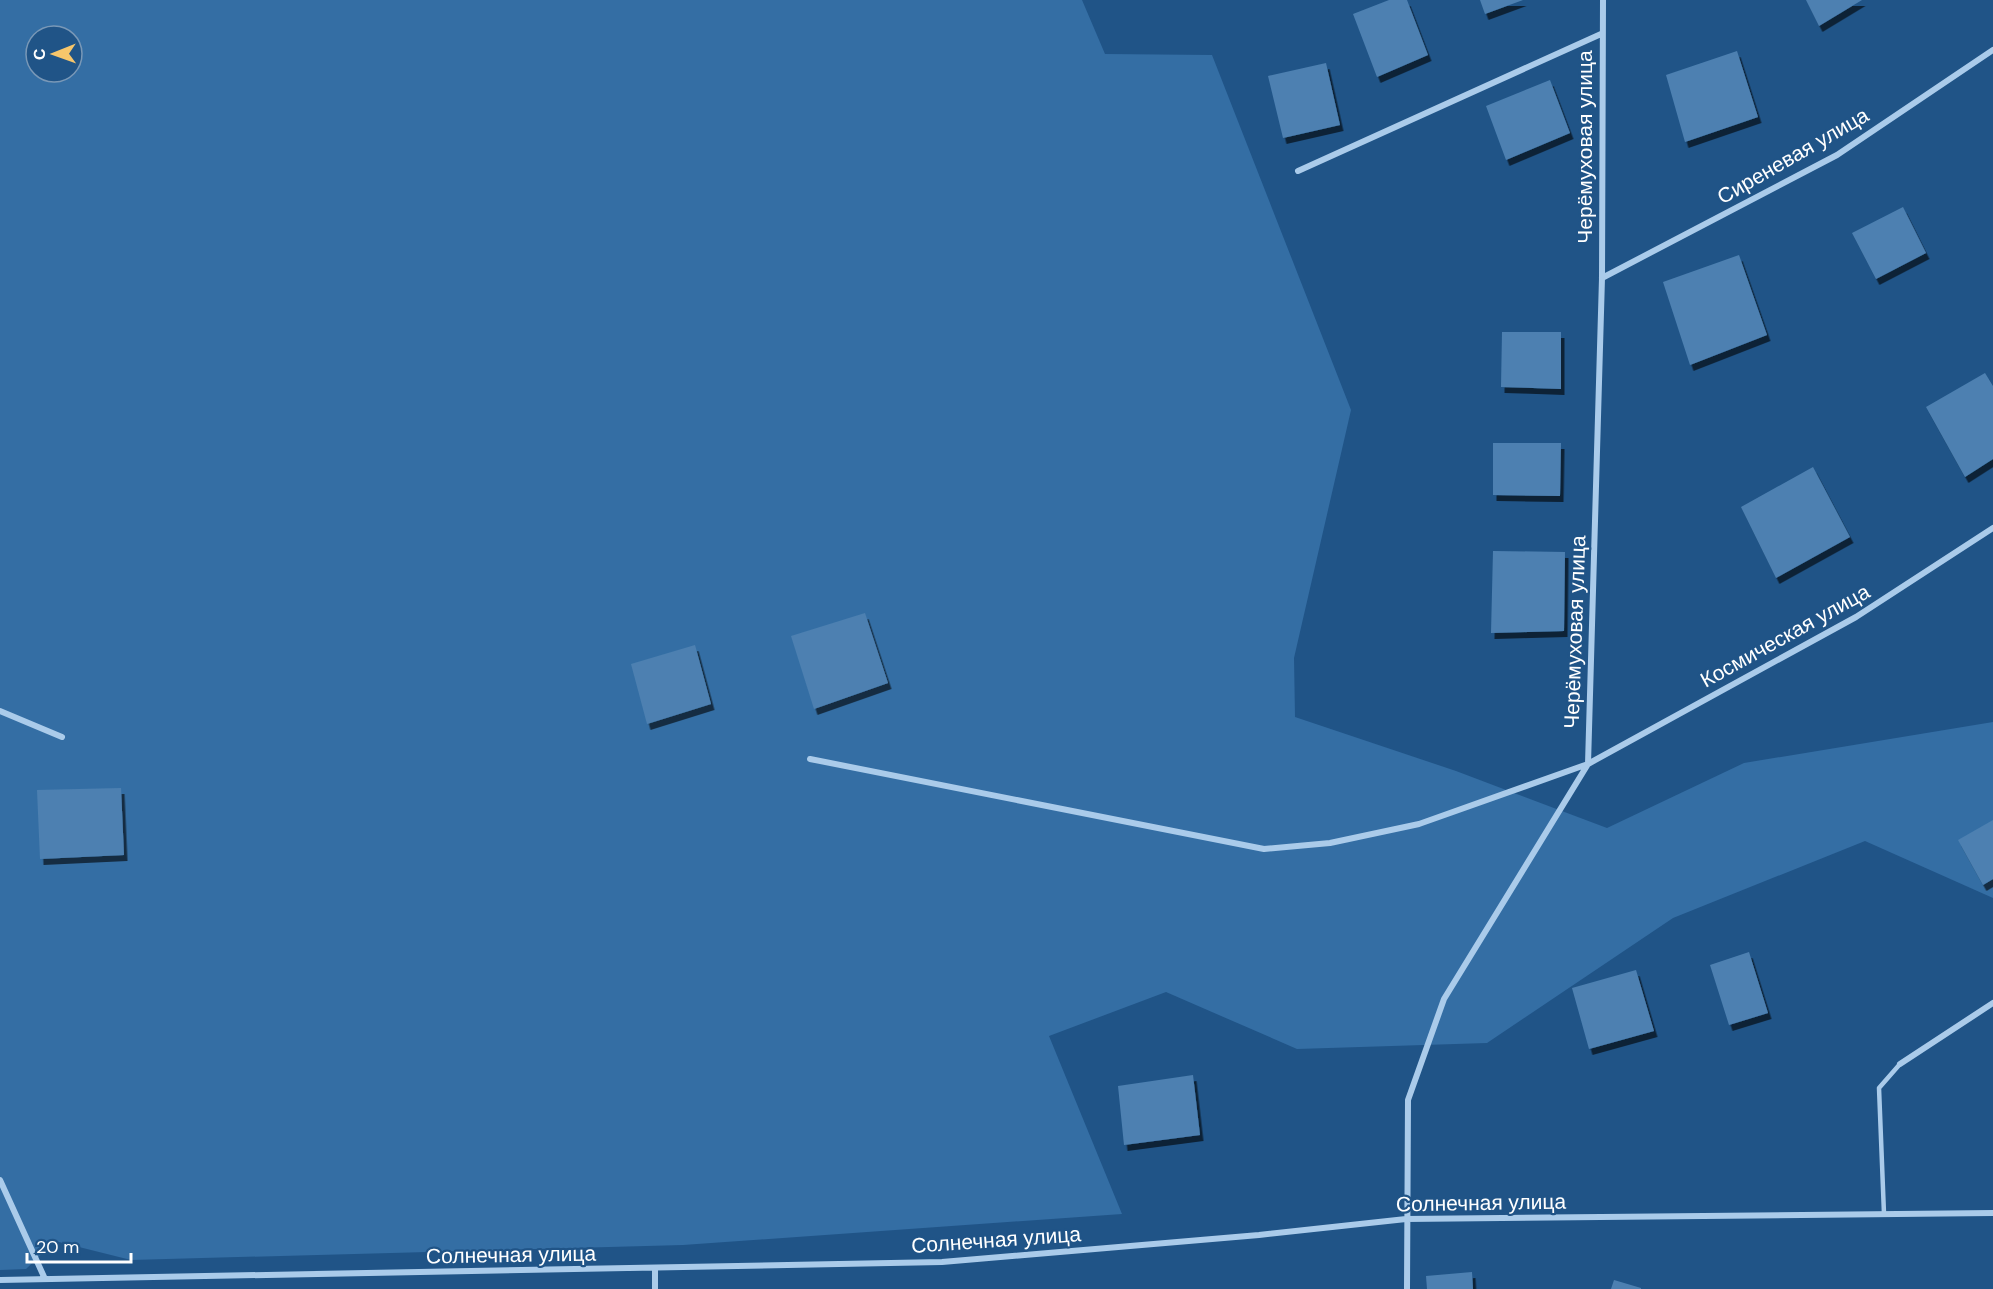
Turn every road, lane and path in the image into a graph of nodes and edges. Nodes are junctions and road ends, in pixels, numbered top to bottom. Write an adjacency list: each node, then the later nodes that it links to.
1 (1603, 0): 2 (street, Черёмуховая улица)
2 (1601, 34): 4 (street); 5 (street, Черёмуховая улица)
3 (1993, 50): 5 (street, Сиреневая улица)
4 (1298, 171)
5 (1602, 278): 10 (street, Черёмуховая улица)
6 (1993, 528): 10 (street, Космическая улица)
7 (0, 711): 8 (street)
8 (62, 737)
9 (810, 759): 10 (street, Космическая улица)
10 (1588, 764): 16 (street, Черёмуховая улица)
11 (1993, 1003): 12 (street)
12 (1900, 1064): 15 (lane)
13 (0, 1180): 19 (street)
14 (1993, 1213): 15 (street, Солнечная улица)
15 (1884, 1214): 16 (street, Солнечная улица)
16 (1406, 1218): 17 (street, Солнечная улица); 21 (street, Черёмуховая улица)
17 (655, 1269): 19 (street, Солнечная улица); 20 (street)
18 (0, 1280): 19 (street, Солнечная улица)
19 (45, 1280)
20 (655, 1289)
21 (1407, 1289)

